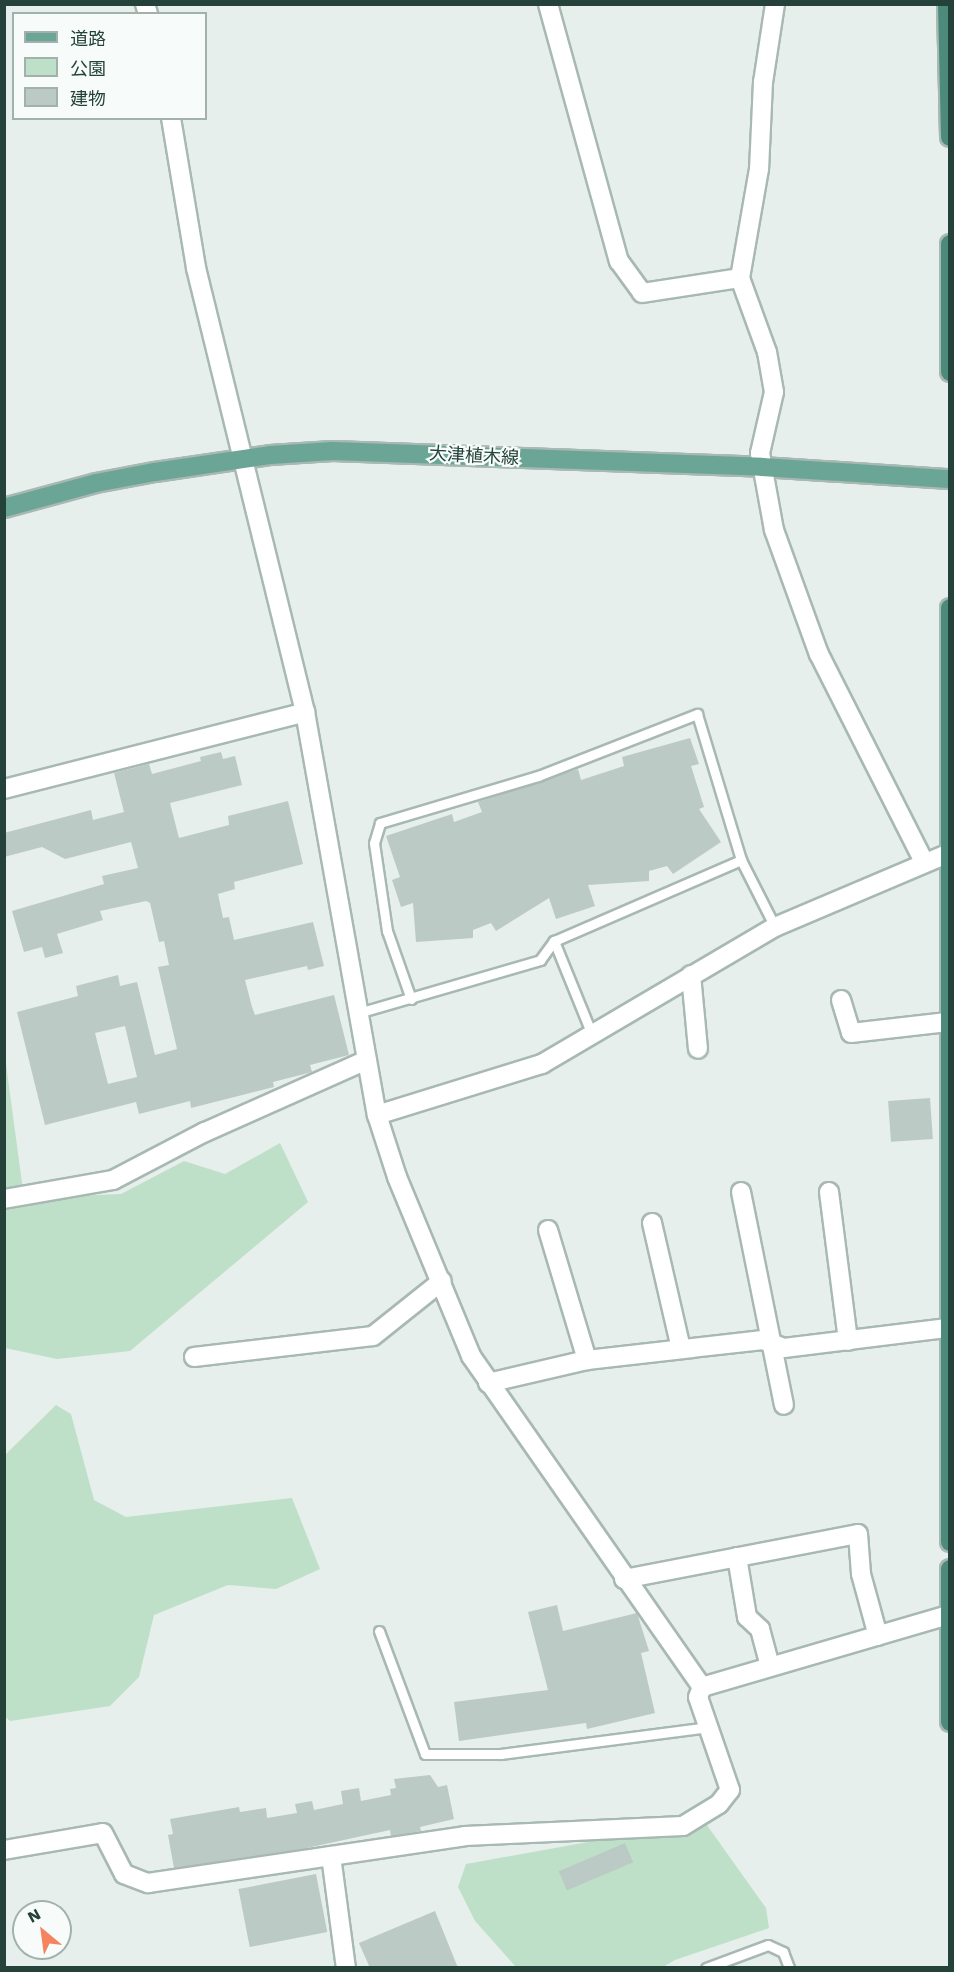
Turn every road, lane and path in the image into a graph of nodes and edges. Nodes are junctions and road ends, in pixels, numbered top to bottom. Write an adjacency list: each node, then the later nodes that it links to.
1 (548, 4): 7 (street)
2 (775, 4): 7 (street)
3 (947, 4): 5 (highway)
4 (171, 120): 9 (street)
5 (950, 136)
6 (950, 244): 8 (highway)
7 (740, 278): 10 (street)
8 (950, 372)
9 (245, 458): 10 (main road, 大津植木線); 12 (main road, 大津植木線); 14 (street)
10 (762, 467): 11 (main road, 大津植木線); 18 (street)
11 (950, 479)
12 (4, 508)
13 (950, 608): 16 (highway)
14 (305, 712): 15 (street); 24 (street)
15 (4, 789)
16 (947, 854): 18 (street); 25 (highway)
17 (741, 860): 19 (lane); 20 (lane); 22 (lane)
18 (924, 862): 19 (street)
19 (776, 927): 21 (street)
20 (554, 940): 22 (lane); 26 (lane)
21 (691, 975): 26 (street); 27 (street)
22 (411, 999): 24 (lane)
23 (841, 1000): 25 (street)
24 (358, 1013): 28 (street)
25 (947, 1022): 36 (highway)
26 (593, 1037): 29 (street)
27 (698, 1049)
28 (367, 1060): 29 (street); 32 (street)
29 (377, 1115): 35 (street)
30 (741, 1192): 38 (street)
31 (829, 1192): 37 (street)
32 (4, 1199)
33 (652, 1223): 39 (street)
34 (548, 1230): 41 (street)
35 (442, 1281): 40 (street); 42 (street)
36 (948, 1329): 37 (street); 44 (highway)
37 (848, 1341): 38 (street)
38 (772, 1344): 39 (street); 43 (street)
39 (681, 1349): 41 (street)
40 (194, 1357)
41 (587, 1360): 42 (street)
42 (488, 1383): 47 (street)
43 (784, 1405)
44 (950, 1542)
45 (737, 1557): 47 (street); 50 (street); 51 (street)
46 (950, 1569): 48 (highway)
47 (624, 1579): 52 (street)
48 (949, 1615): 50 (street); 53 (highway)
49 (379, 1631): 54 (lane)
50 (878, 1636): 51 (street)
51 (770, 1667): 52 (street)
52 (702, 1686): 54 (street)
53 (950, 1722)
54 (708, 1727): 56 (street)
55 (4, 1850): 56 (street)
56 (331, 1856): 57 (street)
57 (346, 1968)
58 (706, 1968): 59 (lane)
59 (789, 1968)

